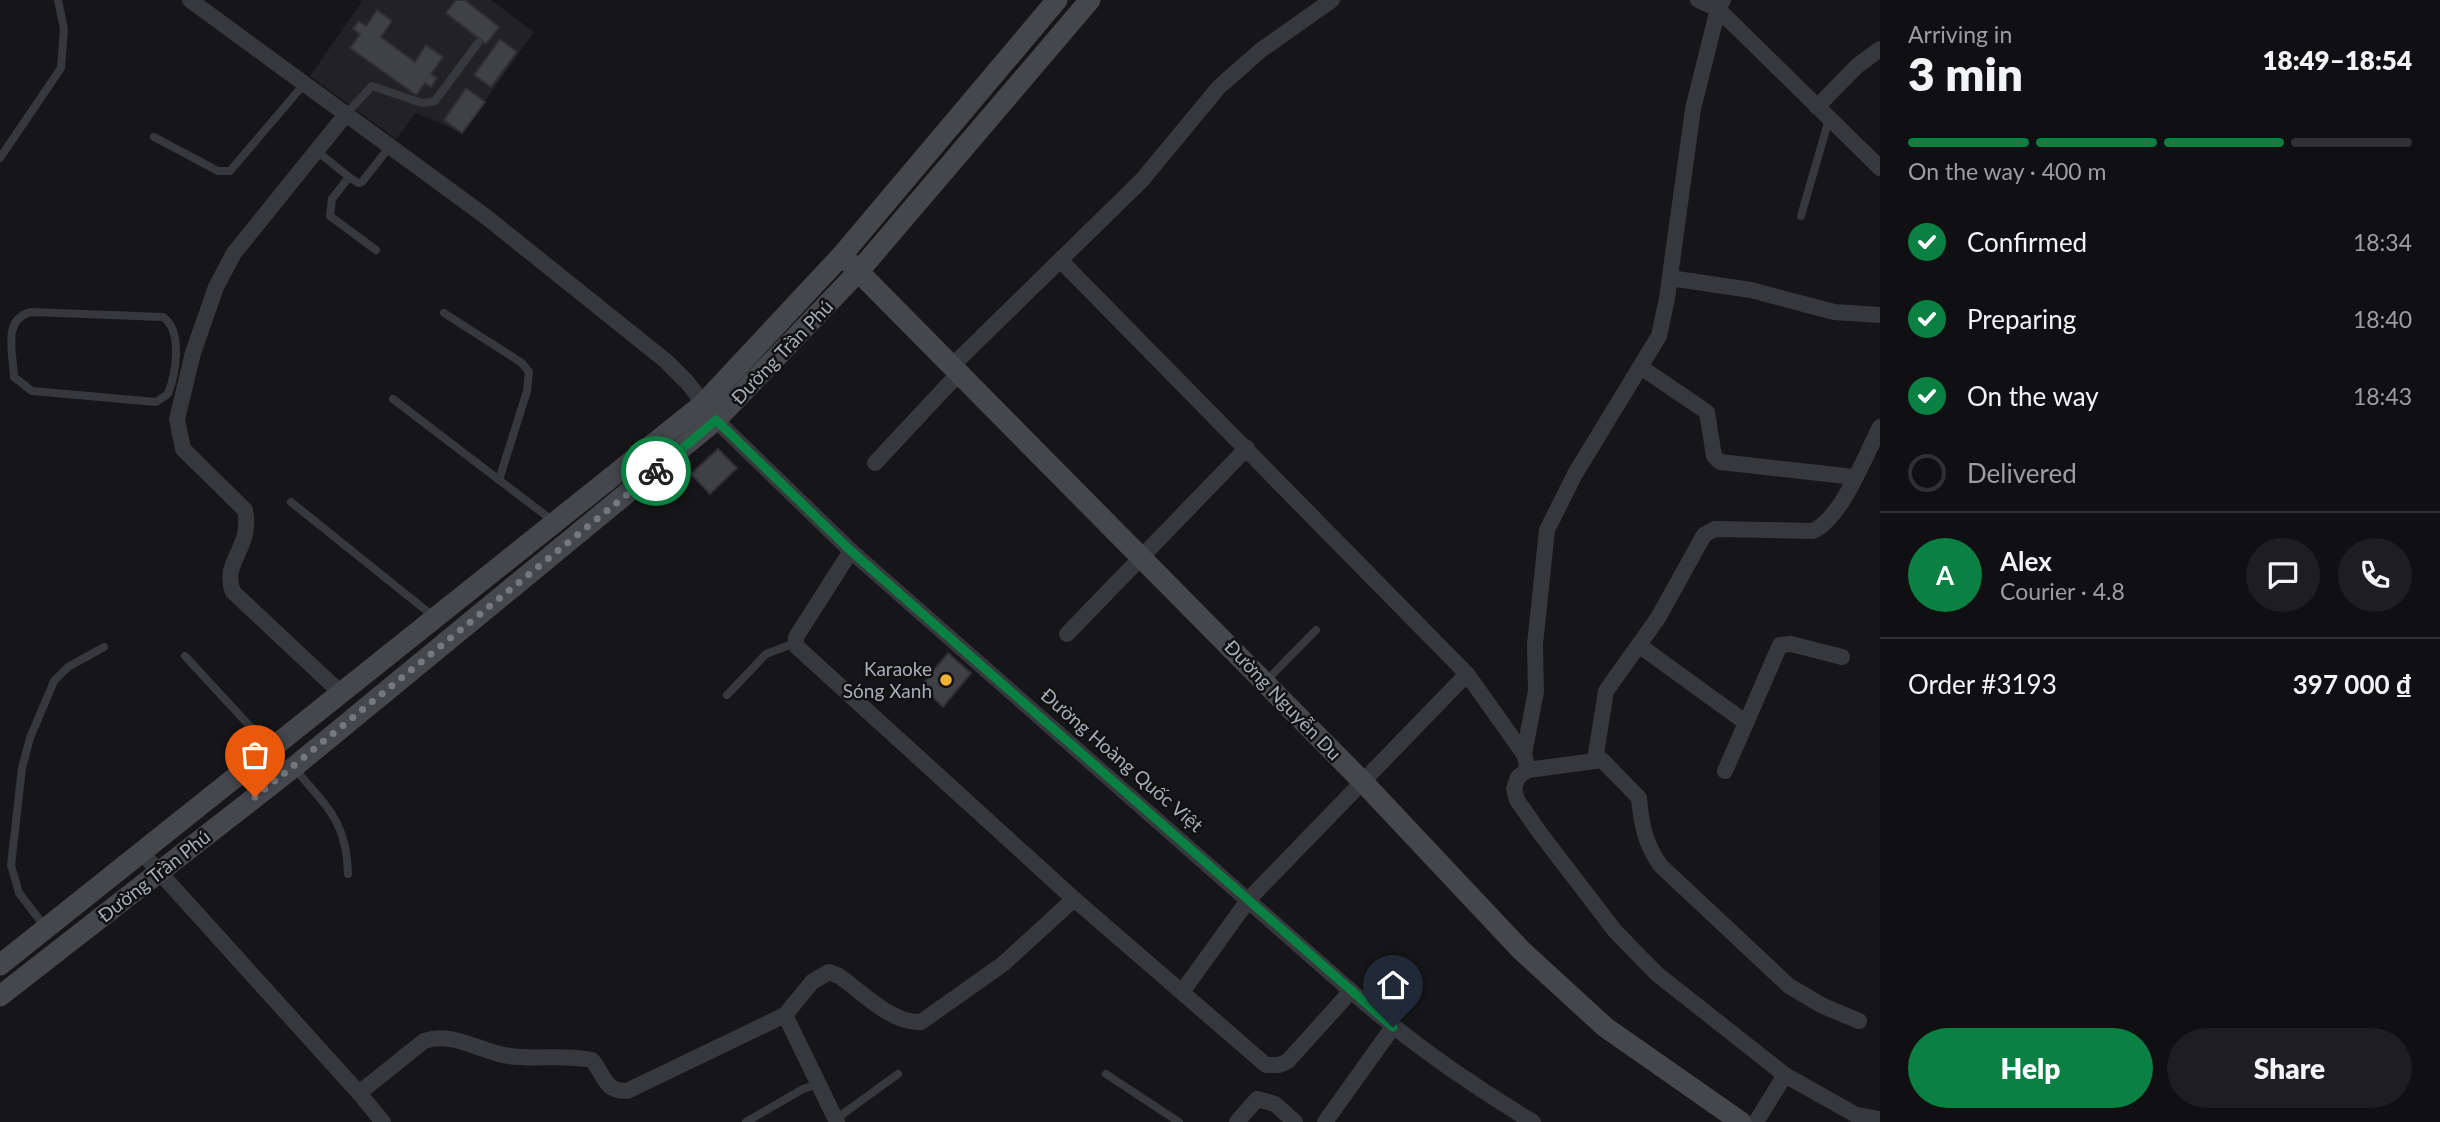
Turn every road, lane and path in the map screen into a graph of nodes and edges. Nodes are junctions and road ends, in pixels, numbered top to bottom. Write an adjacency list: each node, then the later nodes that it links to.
1 (58, 0): 17 (lane)
2 (190, 0): 11 (street, Đường Hoàng Quốc Việt)
3 (1057, 0): 22 (main road, Đường Trần Phú)
4 (1090, 0): 24 (main road, Đường Trần Phú)
5 (1332, 0): 23 (street)
6 (1698, 0): 8 (street)
7 (1733, 0): 8 (street)
8 (1721, 5): 13 (street); 25 (street)
9 (478, 43): 12 (lane)
10 (1880, 49): 13 (street)
11 (305, 83): 12 (street, Đường Hoàng Quốc Việt); 14 (lane)
12 (347, 113): 15 (street, Đường Hoàng Quốc Việt); 16 (street)
13 (1823, 113): 18 (street); 20 (lane)
14 (154, 137)
15 (391, 145): 19 (lane); 33 (street, Đường Hoàng Quốc Việt)
16 (317, 151): 19 (lane); 29 (street)
17 (0, 158)
18 (1880, 168)
19 (349, 177): 21 (lane)
20 (1801, 216)
21 (376, 250)
22 (842, 255): 24 (main road, Đường Nguyễn Du); 33 (main road, Đường Trần Phú)
23 (1061, 261): 30 (street); 35 (street)
24 (859, 271): 30 (main road, Đường Nguyễn Du); 33 (main road, Đường Trần Phú)
25 (1670, 278): 27 (street); 31 (street)
26 (444, 313): 38 (lane)
27 (1880, 315)
28 (176, 340): 28 (lane); 29 (lane)
29 (197, 341): 53 (street)
30 (957, 368): 36 (street); 42 (main road, Đường Nguyễn Du)
31 (1642, 368): 37 (street); 57 (street)
32 (393, 399): 38 (lane)
33 (709, 412): 40 (main road, Đường Trần Phú); 41 (street, Đường Hoàng Quốc Việt); 59 (main road, Đường Trần Phú)
34 (1880, 428): 37 (street)
35 (1247, 448): 42 (street); 51 (street)
36 (875, 463)
37 (1854, 477): 47 (street)
38 (499, 480): 40 (lane)
39 (291, 502): 43 (lane)
40 (555, 523): 43 (main road, Đường Trần Phú)
41 (851, 551): 46 (street); 67 (street, Đường Hoàng Quốc Việt)
42 (1143, 557): 45 (street); 52 (main road, Đường Nguyễn Du)
43 (435, 618): 53 (main road, Đường Trần Phú)
44 (1316, 630): 52 (lane)
45 (1067, 634)
46 (795, 643): 54 (lane); 66 (street)
47 (1640, 646): 55 (street); 58 (street)
48 (104, 647): 68 (lane)
49 (185, 656): 56 (lane)
50 (1842, 657): 55 (street)
51 (1467, 674): 57 (street); 62 (street)
52 (1265, 682): 62 (main road, Đường Nguyễn Du)
53 (341, 694): 56 (main road, Đường Trần Phú)
54 (727, 695)
55 (1745, 722): 61 (street)
56 (272, 750): 63 (main road, Đường Trần Phú)
57 (1524, 754): 60 (street)
58 (1595, 760): 60 (street); 74 (street)
59 (293, 767): 64 (main road, Đường Trần Phú); 65 (lane)
60 (1528, 771): 78 (street)
61 (1725, 771)
62 (1363, 782): 67 (street); 90 (main road, Đường Nguyễn Du)
63 (143, 854): 64 (street); 68 (main road, Đường Trần Phú)
64 (159, 873): 72 (main road, Đường Trần Phú); 80 (street)
65 (348, 874)
66 (1074, 899): 71 (street); 73 (street)
67 (1249, 899): 70 (street, Đường Hoàng Quốc Việt); 71 (street)
68 (46, 929): 69 (main road, Đường Trần Phú)
69 (0, 965)
70 (1351, 991): 71 (street); 75 (street, Đường Hoàng Quốc Việt)
71 (1182, 992)
72 (0, 996)
73 (785, 1015): 79 (street); 80 (street)
74 (1859, 1021)
75 (1393, 1027): 88 (street); 89 (street, Đường Hoàng Quốc Việt)
76 (898, 1074): 82 (lane)
77 (1106, 1074): 85 (lane)
78 (1785, 1075): 81 (street); 91 (street)
79 (818, 1084): 82 (street); 84 (lane)
80 (359, 1093): 83 (street)
81 (1880, 1119)
82 (836, 1120)
83 (383, 1122)
84 (746, 1122)
85 (1179, 1122)
86 (1237, 1122): 87 (street)
87 (1295, 1122)
88 (1325, 1122)
89 (1533, 1122)
90 (1741, 1122)
91 (1756, 1122)

